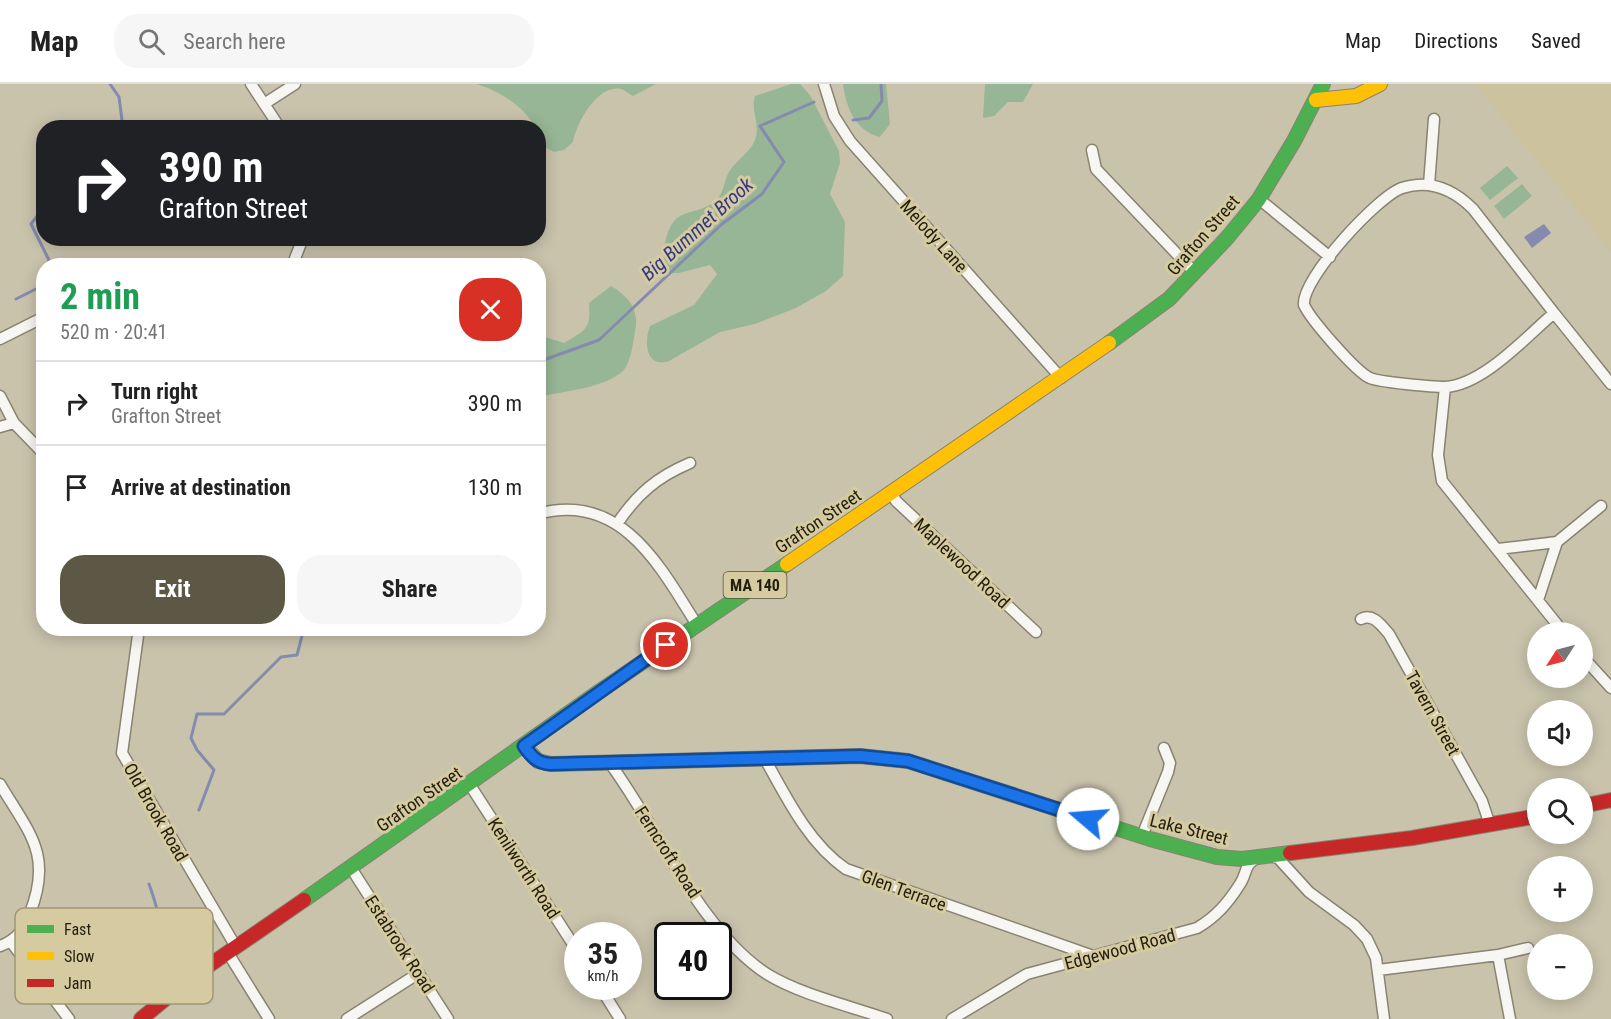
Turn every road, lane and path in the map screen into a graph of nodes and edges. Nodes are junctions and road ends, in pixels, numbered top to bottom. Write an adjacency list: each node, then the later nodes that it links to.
1 (251, 84): 7 (street)
2 (295, 84): 7 (street)
3 (824, 84): 18 (street, Melody Lane)
4 (1323, 84): 6 (main road, MA 140)
5 (1380, 84): 6 (main road)
6 (1316, 100): 12 (main road, Grafton Street / MA 140)
7 (264, 104): 9 (street)
8 (1434, 119): 11 (street)
9 (275, 120)
10 (1092, 150): 14 (street)
11 (1429, 185): 13 (street); 15 (street)
12 (1259, 199): 13 (street); 14 (main road, Grafton Street / MA 140)
13 (1330, 257): 20 (street)
14 (1195, 273): 18 (main road, Grafton Street / MA 140)
15 (1554, 313): 19 (street); 20 (street)
16 (36, 321): 17 (street)
17 (0, 339)
18 (1061, 378): 26 (main road, Grafton Street / MA 140)
19 (1611, 384)
20 (1445, 387): 31 (street)
21 (0, 396): 22 (street)
22 (14, 423): 23 (street); 24 (street)
23 (0, 427)
24 (36, 446)
25 (690, 463): 29 (street)
26 (891, 492): 35 (main road, Grafton Street / MA 140); 36 (street, Maplewood Road)
27 (1601, 506): 30 (street)
28 (546, 513): 29 (street)
29 (617, 524): 35 (street)
30 (1557, 543): 31 (street); 32 (street)
31 (1498, 549): 32 (street)
32 (1538, 600): 34 (street)
33 (1361, 620): 49 (street, Tavern Street)
34 (1555, 622)
35 (697, 625): 40 (main road, Grafton Street / MA 140)
36 (1036, 632)
37 (138, 636): 54 (street, Old Brook Road)
38 (1593, 668): 39 (street)
39 (1611, 688)
40 (524, 746): 43 (main road, Lake Street); 45 (main road, Grafton Street / MA 140)
41 (1164, 748): 50 (street)
42 (765, 759): 43 (main road, Lake Street); 50 (main road, Lake Street); 62 (street, Glen Terrace)
43 (609, 762): 75 (street, Ferncroft Road)
44 (0, 784): 53 (street)
45 (470, 785): 52 (main road, Grafton Street / MA 140); 56 (street, Kenilworth Road)
46 (1611, 800): 47 (main road)
47 (1593, 804)
48 (1527, 818): 49 (main road, Lake Street)
49 (1490, 825): 51 (main road, Lake Street)
50 (1142, 836): 51 (main road, Lake Street)
51 (1265, 855): 62 (street, Edgewood Road); 64 (street)
52 (351, 868): 59 (main road, Grafton Street / MA 140); 65 (street, Estabrook Road)
53 (32, 908)
54 (209, 908)
55 (213, 916): 59 (street, Old Brook Road)
56 (564, 930)
57 (5, 944): 61 (street)
58 (1527, 948): 60 (street)
59 (232, 950): 63 (main road, Grafton Street / MA 140); 71 (street, Old Brook Road)
60 (1498, 955): 64 (street); 78 (street)
61 (15, 956)
62 (1094, 956): 76 (street, Edgewood Road)
63 (213, 963)
64 (1378, 970): 77 (street)
65 (418, 973): 72 (street); 73 (street, Estabrook Road)
66 (608, 1000): 74 (street)
67 (56, 1004): 69 (street)
68 (158, 1004): 70 (main road, Grafton Street / MA 140)
69 (69, 1019)
70 (141, 1019)
71 (269, 1019)
72 (347, 1019)
73 (448, 1019)
74 (620, 1019)
75 (887, 1019)
76 (952, 1019)
77 (1384, 1019)
78 (1510, 1019)

